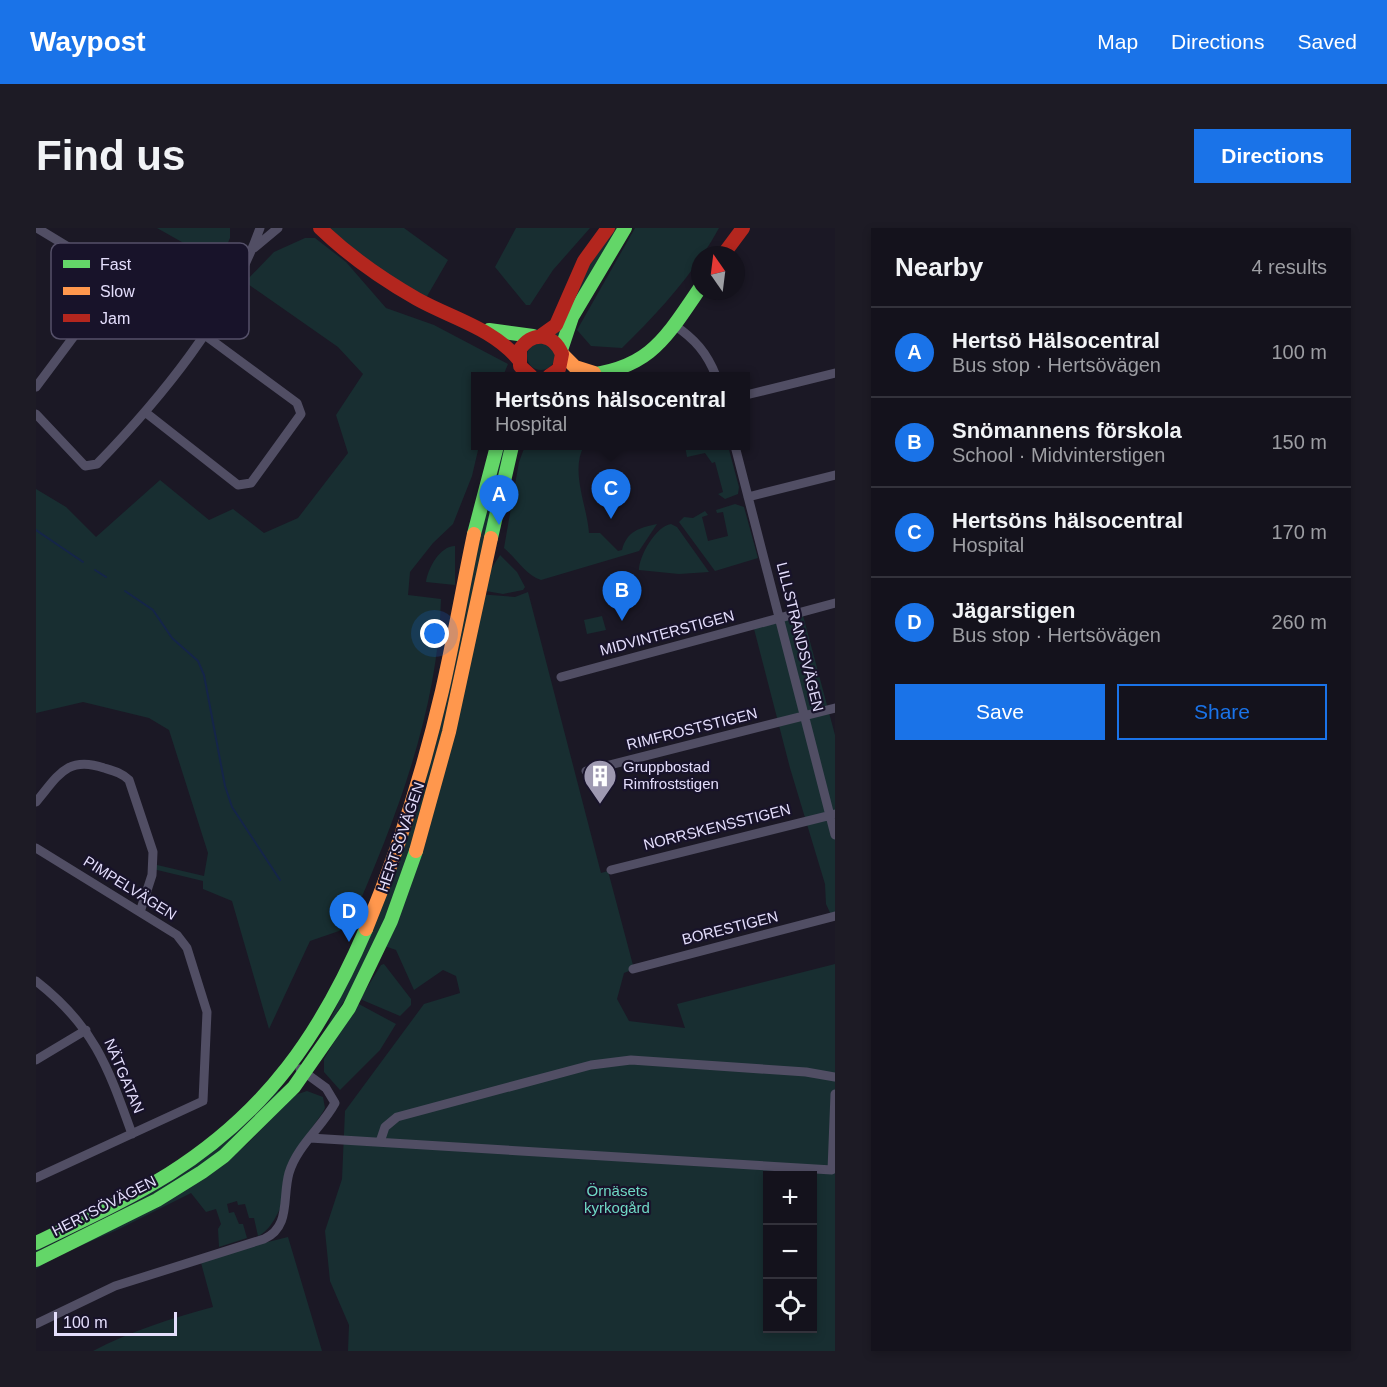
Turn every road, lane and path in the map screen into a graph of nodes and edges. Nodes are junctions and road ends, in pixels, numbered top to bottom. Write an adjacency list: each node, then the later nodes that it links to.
1 (37, 228): 9 (street)
2 (261, 228): 11 (street)
3 (278, 228): 11 (street)
4 (306, 228): 8 (main road)
5 (608, 228): 16 (main road)
6 (625, 228): 20 (main road)
7 (742, 228): 10 (main road)
8 (322, 230): 14 (main road)
9 (63, 243)
10 (729, 246)
11 (254, 248): 12 (street)
12 (249, 258)
13 (692, 300): 15 (main road)
14 (469, 324): 16 (main road); 21 (main road)
15 (674, 325): 24 (main road); 25 (street)
16 (538, 336): 20 (main road); 21 (main road)
17 (72, 339): 27 (street)
18 (199, 339): 29 (street)
19 (213, 339): 29 (street)
20 (562, 352): 22 (main road); 23 (main road)
21 (518, 366)
22 (556, 372)
23 (592, 372)
24 (614, 372)
25 (714, 372)
26 (835, 373): 28 (street)
27 (36, 387)
28 (750, 393)
29 (145, 412): 30 (street)
30 (36, 414)
31 (496, 450): 53 (main road, HERTSÖVÄGEN)
32 (511, 450): 54 (main road, HERTSÖVÄGEN)
33 (736, 450): 35 (street, LILLSTRANDSVÄGEN)
34 (835, 475): 35 (street)
35 (748, 497): 37 (street, LILLSTRANDSVÄGEN)
36 (835, 603): 37 (street, MIDVINTERSTIGEN)
37 (780, 618): 38 (street, MIDVINTERSTIGEN); 40 (street, LILLSTRANDSVÄGEN)
38 (561, 677)
39 (835, 708): 40 (street, RIMFROSTSTIGEN)
40 (805, 716): 41 (street, RIMFROSTSTIGEN); 43 (street, LILLSTRANDSVÄGEN)
41 (586, 771)
42 (36, 802): 47 (street)
43 (832, 814): 44 (street, LILLSTRANDSVÄGEN); 46 (street, NORRSKENSSTIGEN)
44 (835, 835)
45 (36, 848): 47 (street, PIMPELVÄGEN)
46 (611, 870)
47 (140, 912): 57 (street, PIMPELVÄGEN)
48 (835, 916): 49 (street, BORESTIGEN)
49 (633, 969)
50 (36, 981): 51 (street, NÄTGATAN)
51 (86, 1030): 52 (street); 57 (street, NÄTGATAN)
52 (36, 1060)
53 (292, 1065): 54 (street); 61 (main road, HERTSÖVÄGEN)
54 (306, 1072): 58 (street); 62 (main road, HERTSÖVÄGEN)
55 (835, 1077): 59 (street)
56 (835, 1094): 59 (street)
57 (132, 1134): 60 (street)
58 (310, 1138): 59 (street); 63 (street)
59 (381, 1142)
60 (36, 1178)
61 (36, 1243)
62 (36, 1260)
63 (36, 1324)

